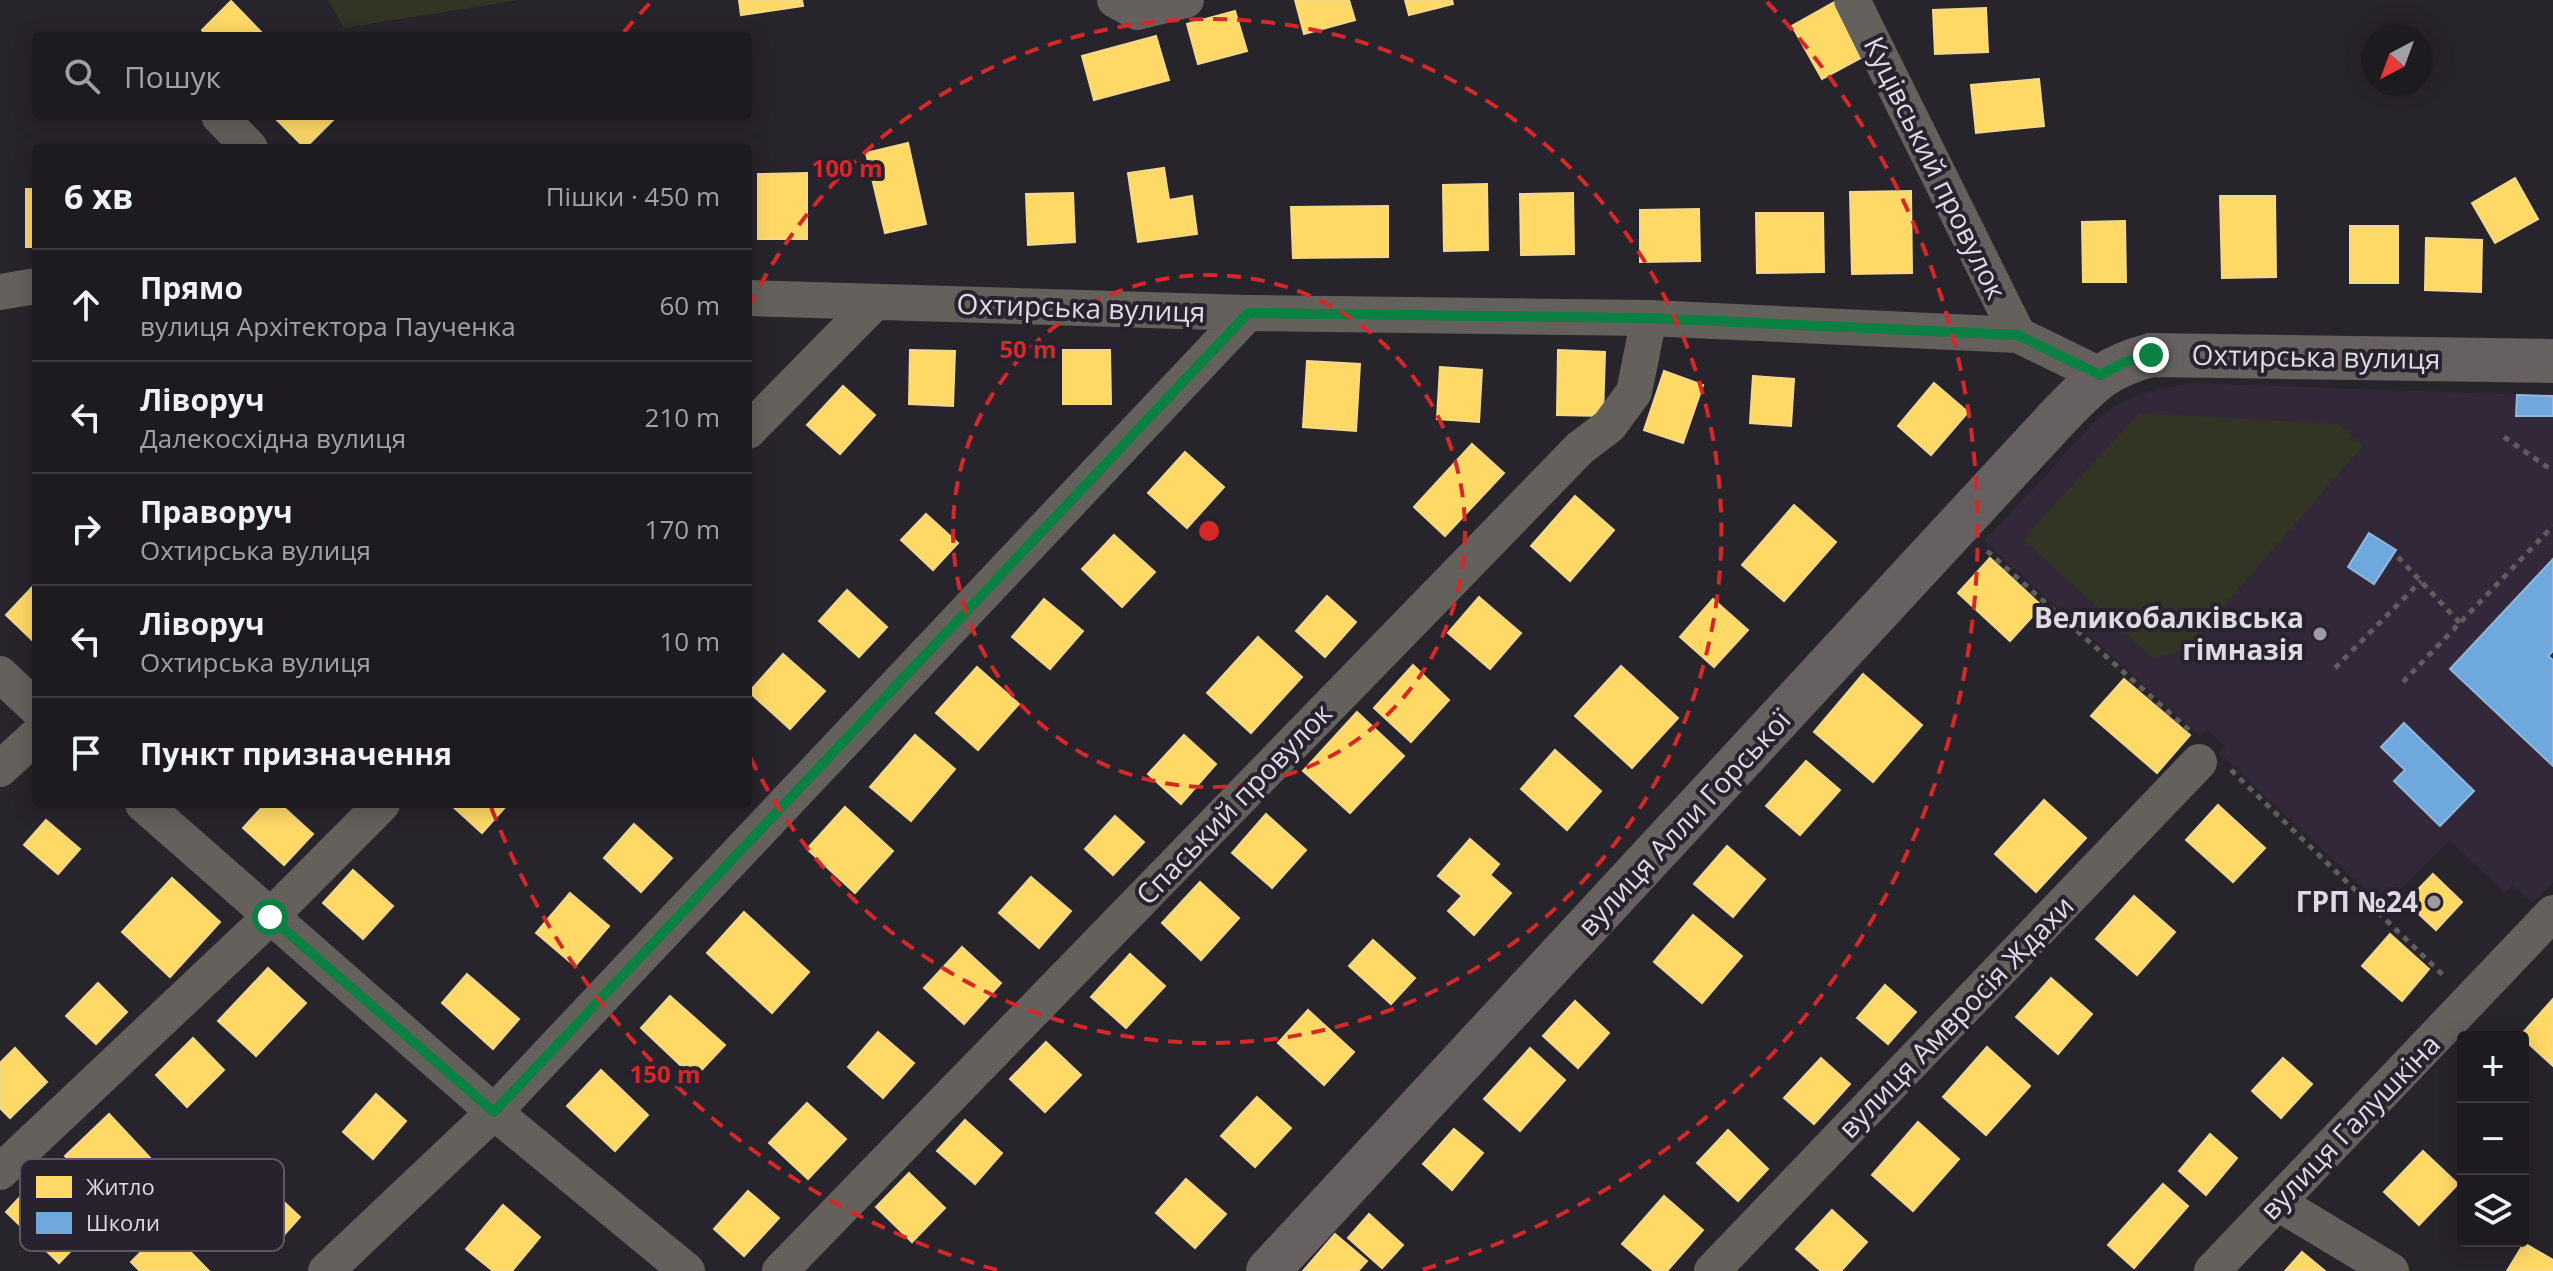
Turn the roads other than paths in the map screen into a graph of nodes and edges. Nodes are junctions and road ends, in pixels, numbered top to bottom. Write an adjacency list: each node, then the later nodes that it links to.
1 (1115, 0): 2 (street)
2 (1186, 0)
3 (1852, 0): 12 (street, Куцівський провулок)
4 (223, 120): 5 (street)
5 (246, 144)
6 (32, 287): 7 (street)
7 (0, 292)
8 (752, 298): 9 (street, Охтирська вулиця)
9 (875, 302): 10 (street, Охтирська вулиця); 15 (street)
10 (1248, 313): 11 (street, Охтирська вулиця); 25 (street)
11 (1649, 318): 12 (street, Охтирська вулиця); 30 (street, Спаський провулок)
12 (2018, 335): 14 (street, Охтирська вулиця)
13 (2553, 361): 14 (street, Охтирська вулиця)
14 (2100, 375): 31 (street, вулиця Алли Горської)
15 (752, 427)
16 (0, 674): 17 (street)
17 (32, 704)
18 (32, 740): 20 (street)
19 (2199, 762): 32 (street, вулиця Амвросія Ждахи)
20 (0, 769)
21 (147, 808): 24 (street)
22 (378, 808): 24 (street)
23 (2553, 913): 27 (street, вулиця Галушкіна)
24 (270, 917): 25 (street); 26 (street)
25 (494, 1112): 28 (street); 29 (street)
26 (0, 1172)
27 (2278, 1203): 33 (street, вулиця Галушкіна); 34 (street)
28 (326, 1271)
29 (687, 1271)
30 (780, 1271)
31 (1268, 1271)
32 (1712, 1271)
33 (2212, 1271)
34 (2391, 1271)

